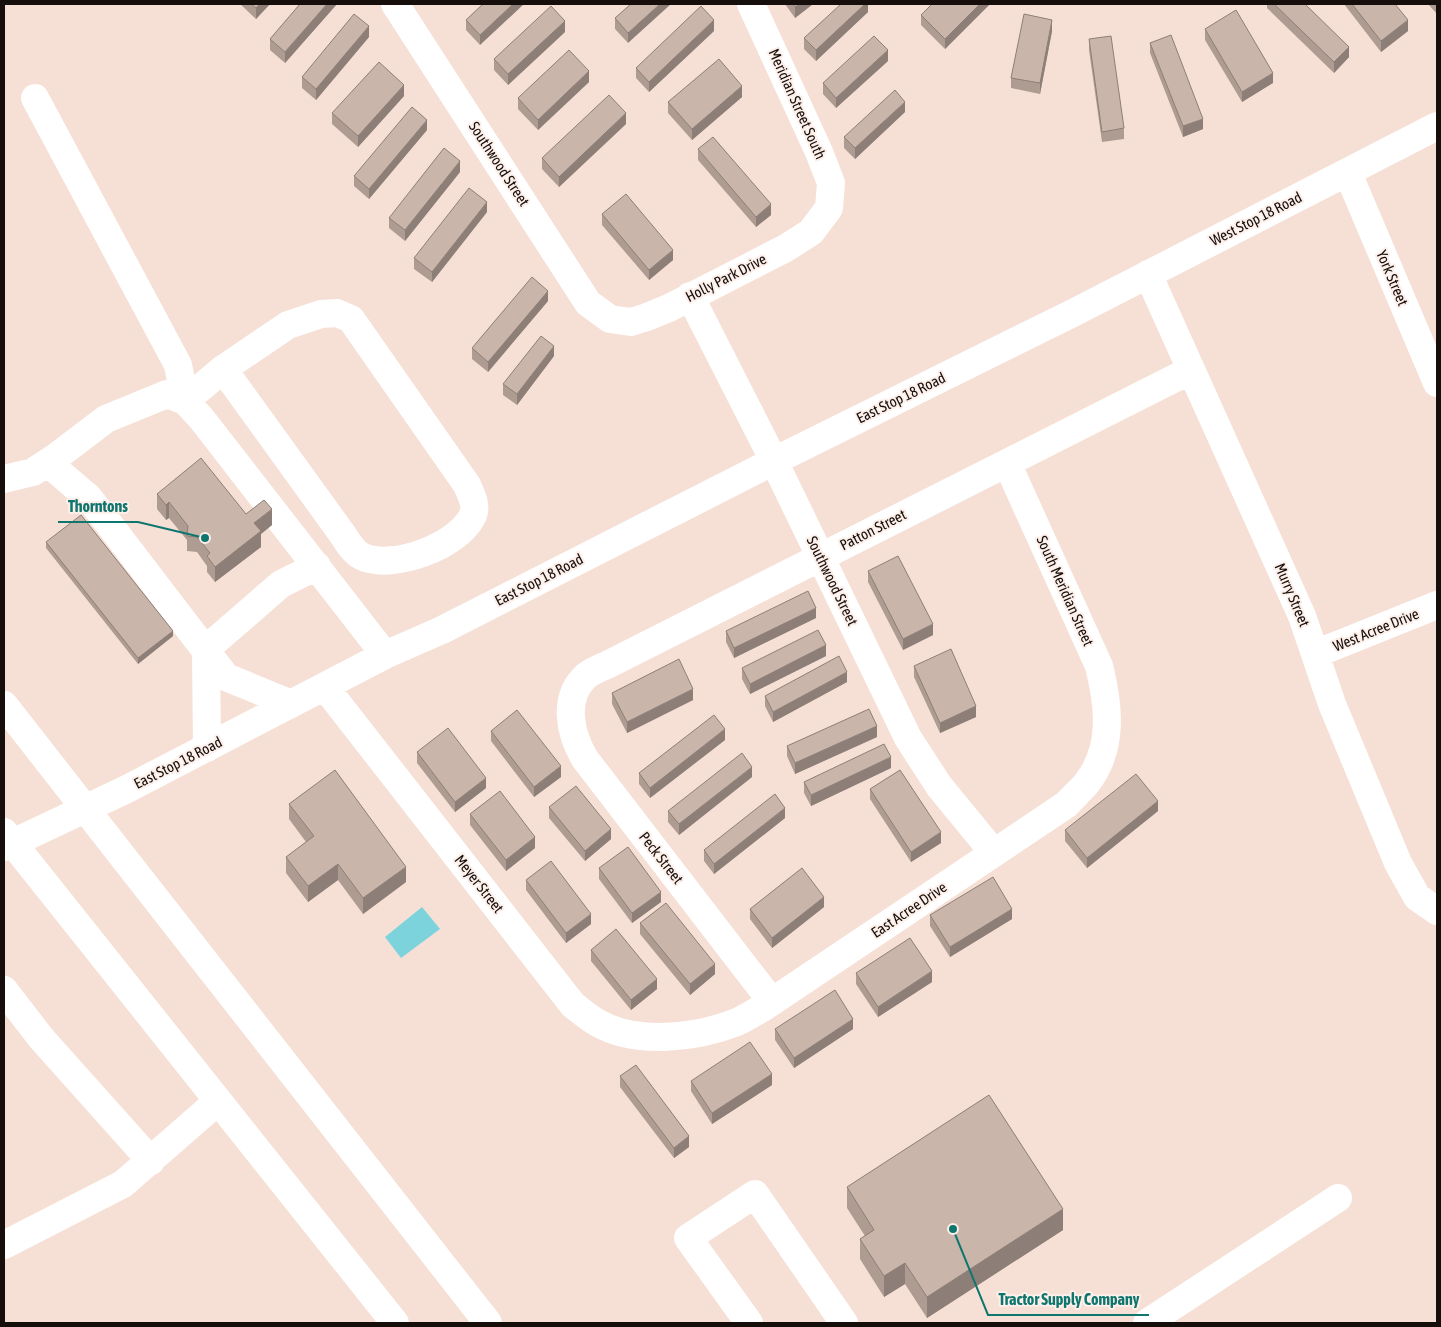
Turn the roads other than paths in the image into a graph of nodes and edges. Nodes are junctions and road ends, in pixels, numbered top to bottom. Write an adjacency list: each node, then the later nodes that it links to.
1 (395, 4): 10 (street, Southwood Street)
2 (751, 4): 6 (street, Meridian Street South)
3 (35, 98): 14 (street)
4 (1437, 126): 5 (street, West Stop 18 Road)
5 (1348, 173): 7 (street, West Stop 18 Road); 13 (street, York Street)
6 (829, 208): 8 (street, Holly Park Drive)
7 (1148, 274): 9 (street, West Stop 18 Road); 12 (street, Murry Street)
8 (690, 296): 10 (street, Holly Park Drive); 15 (street, Southwood Street)
9 (1074, 312): 15 (street, East Stop 18 Road)
10 (610, 319)
11 (223, 369): 11 (street); 14 (street)
12 (1191, 370): 17 (street, Patton Street); 23 (street, Murry Street)
13 (1437, 383)
14 (185, 401): 16 (street); 20 (street)
15 (774, 461): 19 (street, Southwood Street); 24 (street, East Stop 18 Road)
16 (48, 463): 18 (street); 22 (street)
17 (1007, 463): 19 (street, Patton Street); 29 (street, South Meridian Street)
18 (4, 479)
19 (820, 556): 28 (street, Patton Street); 33 (street, Southwood Street)
20 (317, 566): 22 (street); 24 (street)
21 (1437, 605): 23 (street, West Acree Drive)
22 (206, 650): 26 (street); 30 (street)
23 (1314, 654): 34 (street, Murry Street)
24 (385, 656): 25 (street, East Stop 18 Road)
25 (325, 687): 26 (street, East Stop 18 Road); 37 (street, Meyer Street)
26 (291, 704): 30 (street, East Stop 18 Road)
27 (4, 705): 31 (street)
28 (571, 705): 36 (street, Peck Street)
29 (1108, 724): 33 (street, East Acree Drive)
30 (207, 748): 31 (street, East Stop 18 Road)
31 (86, 809): 32 (street, East Stop 18 Road); 43 (street)
32 (7, 841): 38 (street)
33 (994, 853): 36 (street, East Acree Drive)
34 (1437, 911)
35 (4, 990): 39 (street)
36 (772, 1002): 37 (street, East Acree Drive)
37 (661, 1038)
38 (218, 1101): 39 (street); 42 (street)
39 (151, 1161): 41 (street)
40 (1338, 1198): 46 (street)
41 (4, 1245)
42 (395, 1323)
43 (488, 1323)
44 (749, 1323): 45 (street)
45 (844, 1323)
46 (1147, 1323)

